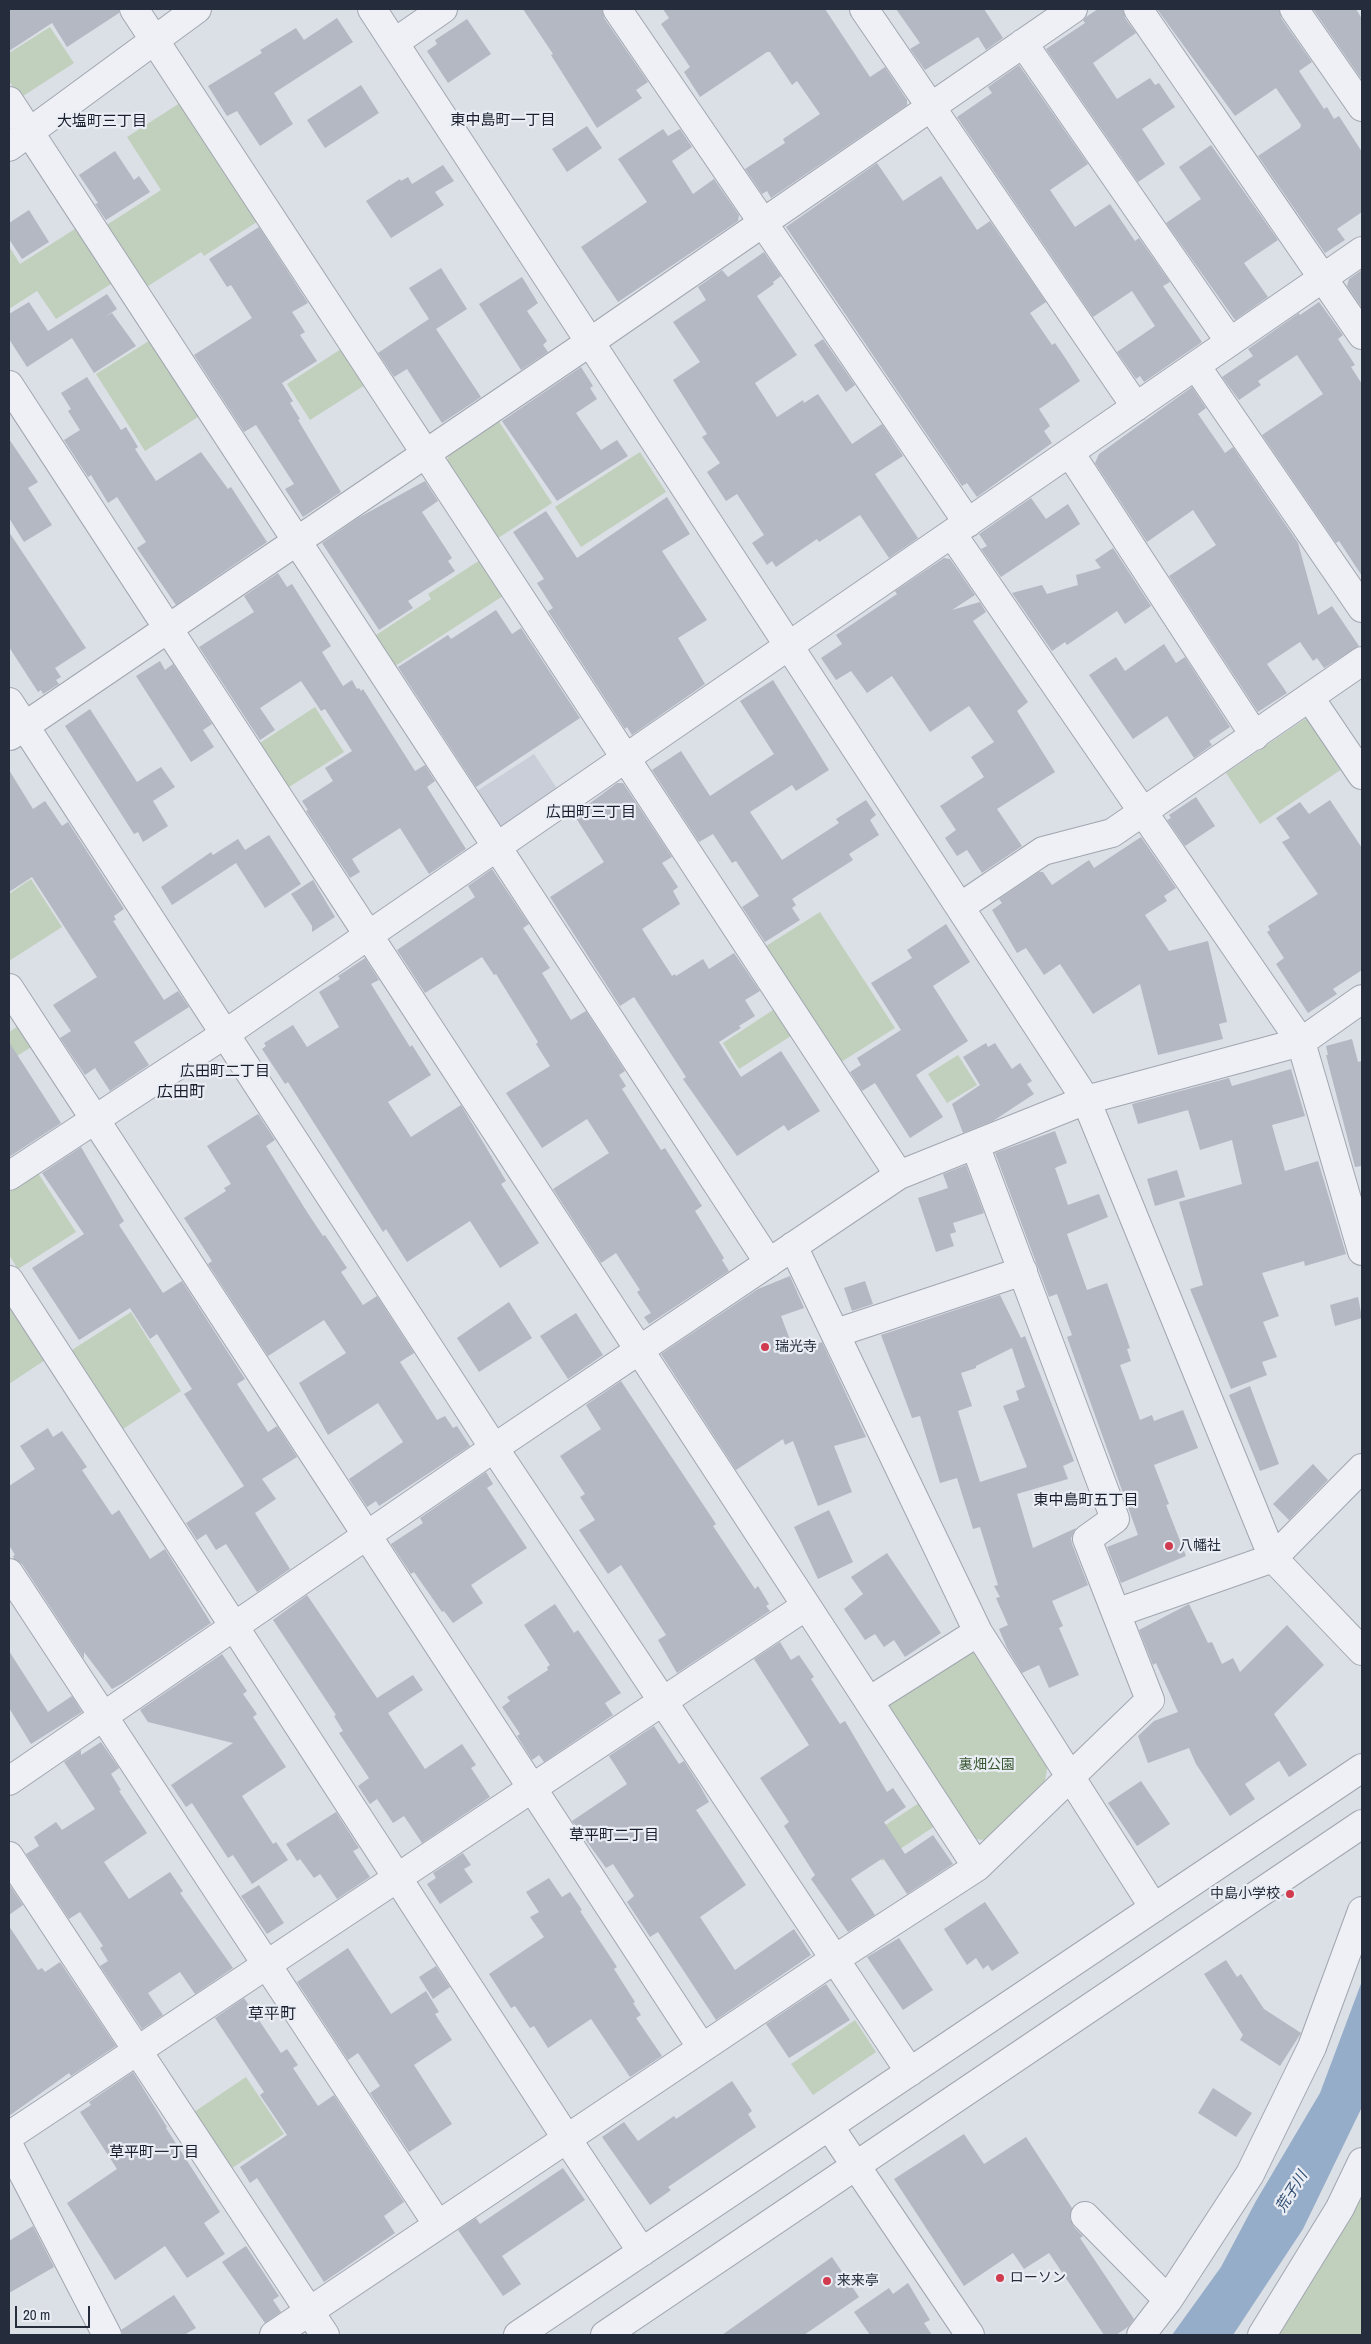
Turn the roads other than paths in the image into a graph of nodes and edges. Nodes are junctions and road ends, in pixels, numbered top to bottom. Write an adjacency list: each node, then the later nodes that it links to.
1 (134, 9): 10 (street)
2 (197, 9): 10 (street)
3 (372, 9): 11 (street)
4 (443, 9): 11 (street)
5 (617, 9): 17 (street)
6 (864, 9): 14 (street)
7 (1073, 9): 12 (street)
8 (1138, 9): 19 (street)
9 (1294, 9): 15 (street)
10 (155, 40): 16 (street); 26 (street)
11 (394, 43): 21 (street)
12 (1023, 43): 14 (street); 22 (street)
13 (9, 101): 16 (street)
14 (931, 107): 17 (street); 25 (street)
15 (1362, 107)
16 (19, 140): 29 (street)
17 (763, 222): 21 (street); 28 (street)
18 (1362, 251): 19 (street)
19 (1323, 278): 20 (street); 22 (street)
20 (1362, 335)
21 (590, 342): 26 (street); 32 (street)
22 (1230, 342): 23 (street)
23 (1196, 366): 25 (street); 30 (street)
24 (9, 385): 31 (street)
25 (1136, 408): 27 (street)
26 (426, 453): 29 (street); 38 (street)
27 (1070, 453): 28 (street); 37 (street)
28 (960, 529): 32 (street); 40 (street)
29 (297, 541): 31 (street); 41 (street)
30 (1362, 608)
31 (168, 629): 36 (street); 43 (street)
32 (789, 646): 38 (street); 42 (street)
33 (1362, 661): 34 (street)
34 (1310, 698): 37 (street); 39 (street)
35 (9, 702): 36 (street)
36 (17, 732): 46 (street)
37 (1255, 736): 40 (street)
38 (626, 758): 41 (street); 51 (street)
39 (1362, 775)
40 (1145, 812): 42 (street); 47 (street)
41 (497, 847): 43 (street); 55 (street)
42 (960, 907): 48 (street)
43 (368, 935): 46 (street); 59 (street)
44 (9, 988): 49 (street)
45 (1362, 999): 47 (street)
46 (225, 1034): 49 (street); 60 (street)
47 (1301, 1042): 48 (street); 54 (street)
48 (1086, 1100): 50 (street); 63 (street)
49 (94, 1120): 52 (street); 62 (street)
50 (975, 1145): 51 (street); 56 (street)
51 (899, 1175): 53 (street)
52 (9, 1176)
53 (793, 1246): 55 (street); 58 (street)
54 (1362, 1251)
55 (769, 1263): 59 (street)
56 (1023, 1272): 58 (street); 66 (street)
57 (9, 1280): 67 (street)
58 (836, 1333): 68 (street)
59 (638, 1351): 60 (street); 65 (street)
60 (494, 1448): 62 (street); 70 (street)
61 (1362, 1468): 63 (street)
62 (366, 1536): 67 (street); 76 (street)
63 (1273, 1558): 66 (street); 69 (street)
64 (9, 1573): 72 (street)
65 (806, 1606): 70 (street); 71 (street)
66 (1116, 1613): 74 (street)
67 (234, 1626): 72 (street); 80 (street)
68 (978, 1632): 71 (street); 74 (street)
69 (1362, 1651)
70 (664, 1702): 76 (street); 83 (street)
71 (869, 1702): 79 (street)
72 (103, 1716): 75 (street); 84 (street)
73 (1362, 1768): 81 (street)
74 (1070, 1777): 79 (street); 81 (street)
75 (9, 1781)
76 (532, 1789): 80 (street); 85 (street)
77 (1359, 1836): 93 (street)
78 (9, 1856): 86 (street)
79 (977, 1867): 83 (street)
80 (397, 1879): 84 (street); 90 (street)
81 (1154, 1908): 87 (street)
82 (1362, 1911): 97 (street)
83 (835, 1959): 85 (street); 87 (street)
84 (266, 1965): 86 (street); 95 (street)
85 (702, 2048): 90 (street)
86 (137, 2051): 89 (street); 98 (street)
87 (910, 2072): 88 (street)
88 (829, 2126): 93 (street); 96 (street)
89 (9, 2136)
90 (567, 2139): 95 (street); 96 (street)
91 (9, 2146): 100 (street)
92 (1362, 2162): 106 (street)
93 (856, 2166): 99 (street); 104 (street)
94 (1085, 2216): 97 (street)
95 (438, 2225): 98 (street)
96 (642, 2252): 103 (street)
97 (1168, 2300): 105 (street)
98 (309, 2312): 101 (street); 102 (street)
99 (960, 2332)
100 (108, 2335)
101 (274, 2335)
102 (325, 2335)
103 (518, 2335)
104 (605, 2335)
105 (1141, 2335)
106 (1262, 2335)

